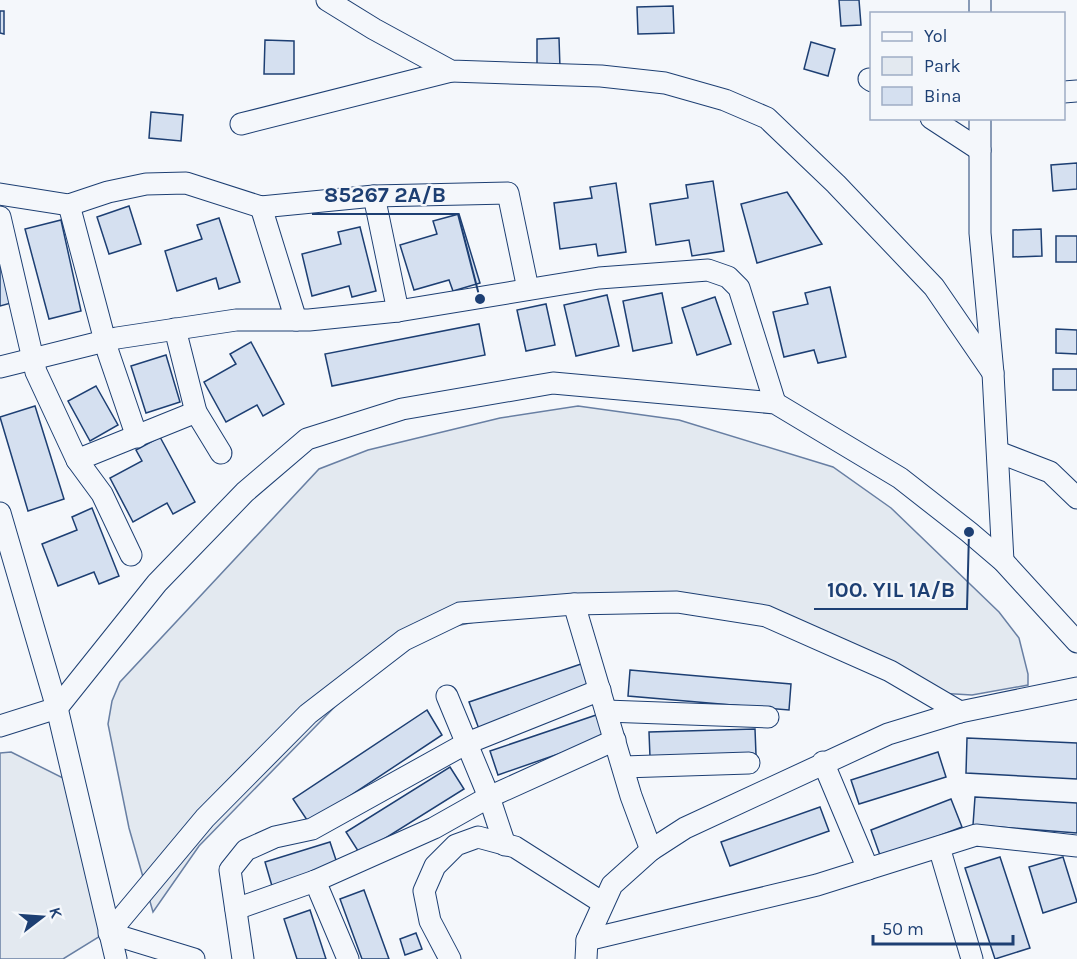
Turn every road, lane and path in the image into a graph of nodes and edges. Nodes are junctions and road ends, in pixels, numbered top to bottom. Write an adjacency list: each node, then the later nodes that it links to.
1 (327, 0): 2 (street)
2 (452, 71): 5 (street); 19 (street)
3 (934, 120): 6 (street)
4 (980, 120): 6 (street)
5 (241, 124)
6 (980, 150): 19 (street)
7 (0, 194): 9 (street)
8 (374, 195): 10 (street); 12 (street); 13 (street)
9 (69, 206): 10 (street); 16 (street)
10 (261, 207): 14 (street)
11 (0, 217): 17 (street)
12 (528, 289): 13 (street); 20 (street)
13 (398, 311): 14 (street)
14 (296, 320): 15 (street)
15 (174, 329): 16 (street); 21 (street)
16 (105, 341): 17 (street); 22 (street)
17 (32, 360): 18 (street); 25 (street)
18 (0, 367)
19 (993, 373): 23 (street)
20 (775, 403): 29 (street); 36 (street)
21 (196, 412): 22 (street); 24 (street)
22 (137, 437): 25 (street)
23 (998, 452): 26 (street); 29 (street)
24 (221, 453)
25 (77, 460): 28 (street)
26 (1077, 498)
27 (0, 513): 30 (street)
28 (131, 555)
29 (1003, 561): 32 (street)
30 (7, 569): 36 (street)
31 (574, 604): 34 (street); 38 (street); 55 (street)
32 (1077, 642)
33 (1077, 688): 38 (street)
34 (600, 690): 37 (street); 42 (street)
35 (447, 696): 42 (street)
36 (57, 708): 40 (street); 55 (street)
37 (606, 711): 39 (street); 41 (street)
38 (960, 712): 43 (street)
39 (768, 717)
40 (0, 726)
41 (615, 740): 45 (street); 46 (street)
42 (465, 744): 46 (street); 54 (street)
43 (824, 762): 50 (street); 51 (street)
44 (749, 763): 45 (street)
45 (623, 767): 50 (street)
46 (489, 797): 47 (street); 52 (street)
47 (505, 845): 53 (street); 61 (street)
48 (1077, 846): 49 (street)
49 (939, 847): 51 (street); 62 (street)
50 (651, 850): 53 (street)
51 (868, 869): 56 (street)
52 (315, 881): 54 (street); 60 (street)
53 (603, 903): 56 (street)
54 (236, 909): 59 (street)
55 (109, 933): 57 (street); 58 (street)
56 (586, 950)
57 (116, 959)
58 (194, 959)
59 (243, 959)
60 (348, 959)
61 (450, 959)
62 (972, 959)

